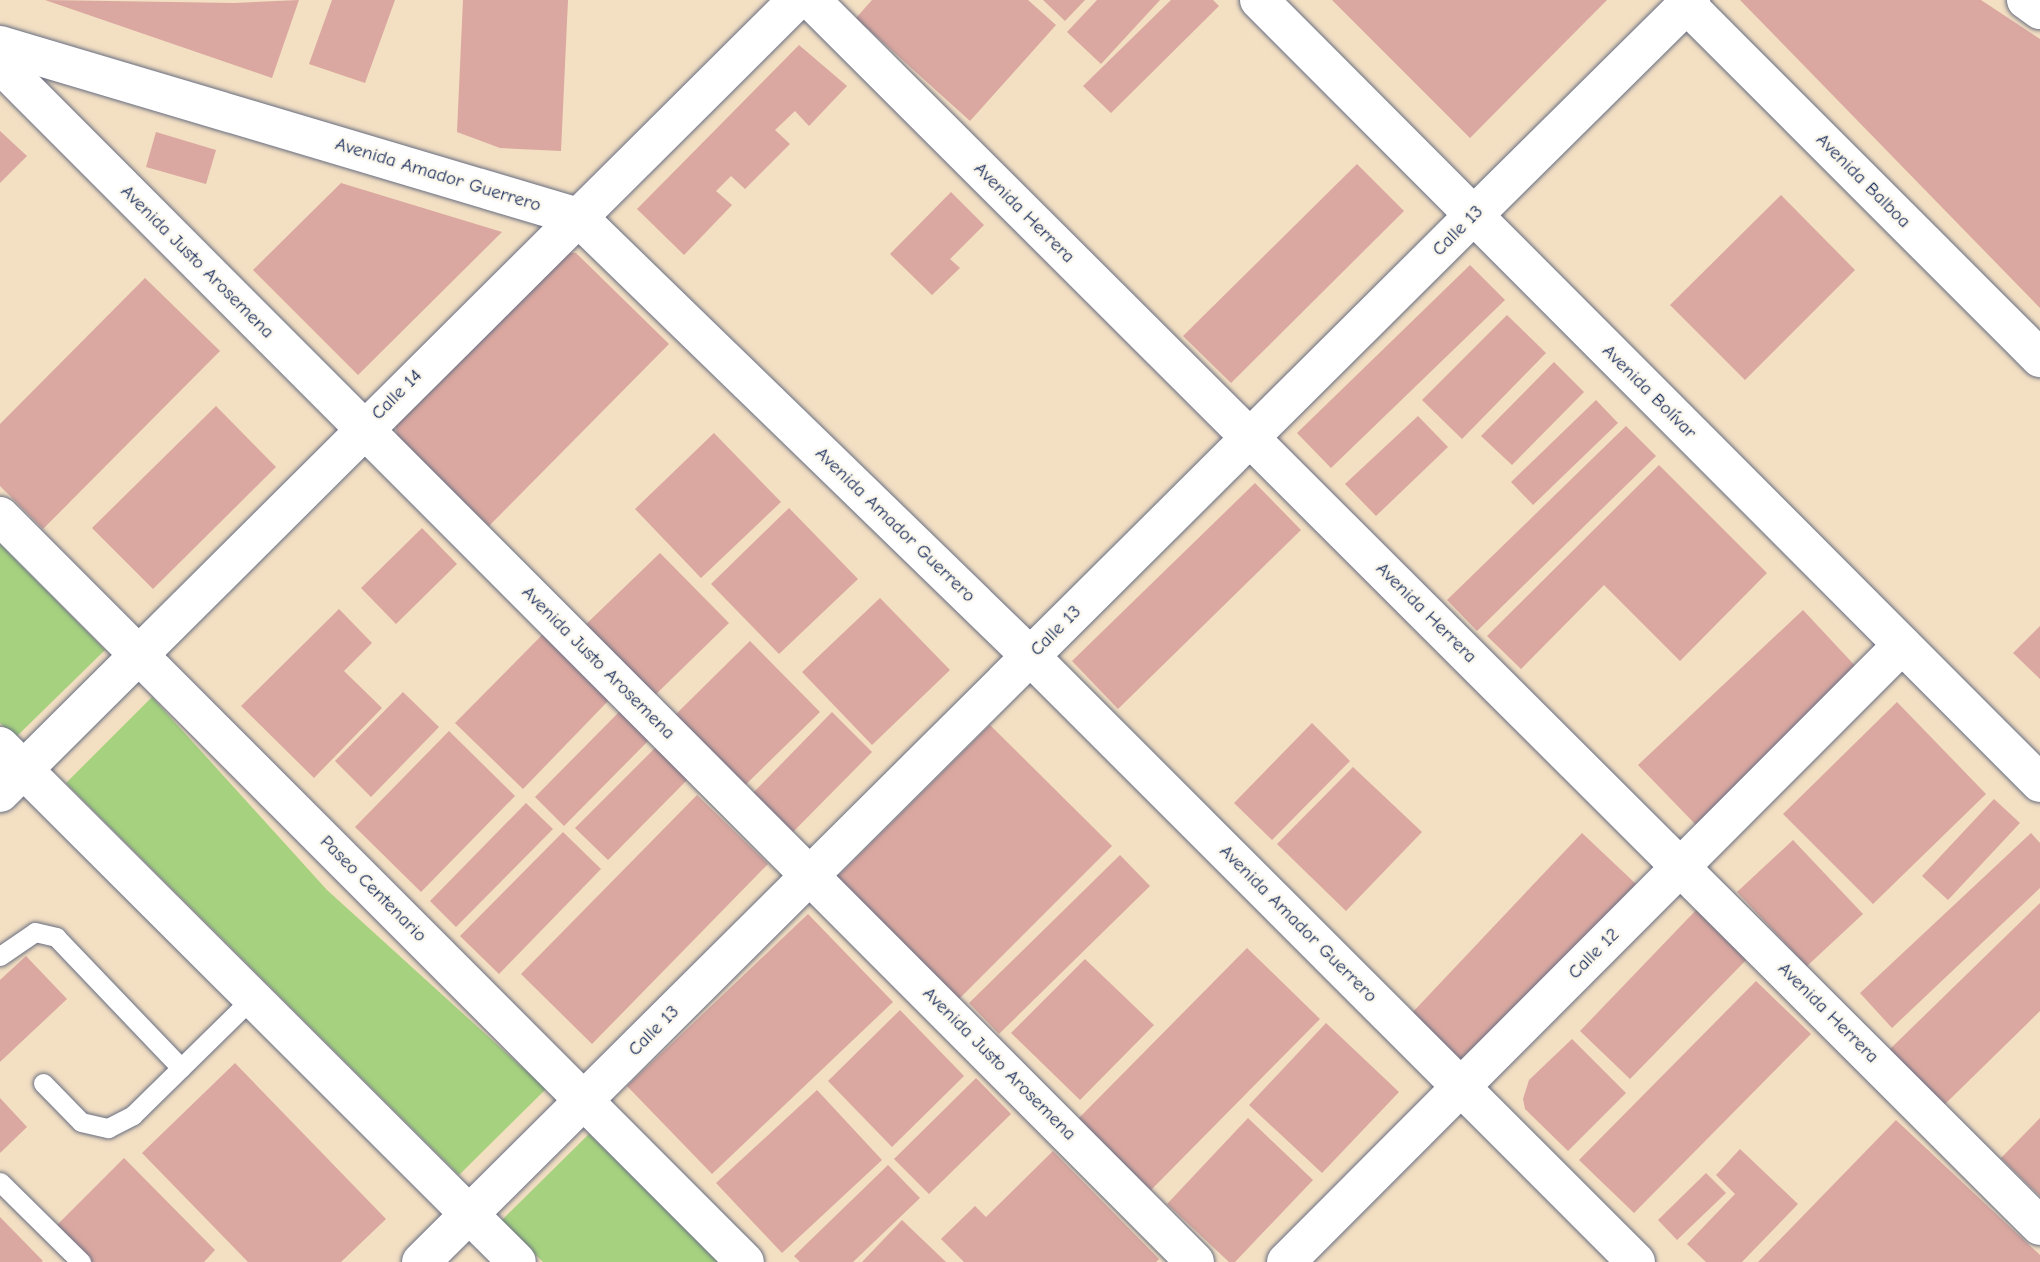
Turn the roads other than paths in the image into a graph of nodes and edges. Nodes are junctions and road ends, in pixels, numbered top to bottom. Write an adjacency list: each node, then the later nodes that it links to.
1 (797, 0): 10 (street, Calle 14)
2 (811, 0): 13 (street, Avenida Herrera)
3 (1259, 0): 9 (street, Avenida Bolívar)
4 (2026, 0): 6 (street)
5 (1686, 1): 9 (street, Calle 13); 11 (street, Avenida Balboa)
6 (2040, 10)
7 (0, 45): 10 (street, Avenida Amador Guerrero)
8 (0, 64): 12 (street, Avenida Justo Arosemena)
9 (1473, 216): 13 (street, Calle 13); 15 (street, Avenida Bolívar)
10 (578, 217): 12 (street, Calle 14); 17 (street, Avenida Amador Guerrero)
11 (2040, 358)
12 (362, 430): 16 (street, Calle 14); 21 (street, Avenida Justo Arosemena)
13 (1250, 439): 17 (street, Calle 13); 20 (street, Avenida Herrera)
14 (0, 516): 16 (street, Paseo Centenario)
15 (1902, 645): 19 (street, Avenida Bolívar); 20 (street, Calle 12)
16 (138, 652): 18 (street, Calle 14); 27 (street, Paseo Centenario)
17 (1030, 656): 21 (street, Calle 13); 26 (street, Avenida Amador Guerrero)
18 (8, 769): 23 (street)
19 (2040, 783)
20 (1682, 867): 26 (street, Calle 12); 30 (street, Avenida Herrera)
21 (811, 876): 27 (street, Calle 13); 35 (street, Avenida Justo Arosemena)
22 (0, 956): 24 (lane)
23 (253, 998): 24 (lane); 29 (street)
24 (181, 1068): 25 (lane)
25 (43, 1083)
26 (1461, 1087): 36 (street, Calle 12); 37 (street, Avenida Amador Guerrero)
27 (584, 1101): 29 (street, Calle 13); 34 (street, Paseo Centenario)
28 (0, 1182): 31 (lane)
29 (469, 1214): 32 (street, Calle 13); 33 (street)
30 (2040, 1226)
31 (80, 1262)
32 (421, 1262)
33 (517, 1262)
34 (745, 1262)
35 (1195, 1262)
36 (1286, 1262)
37 (1636, 1262)

